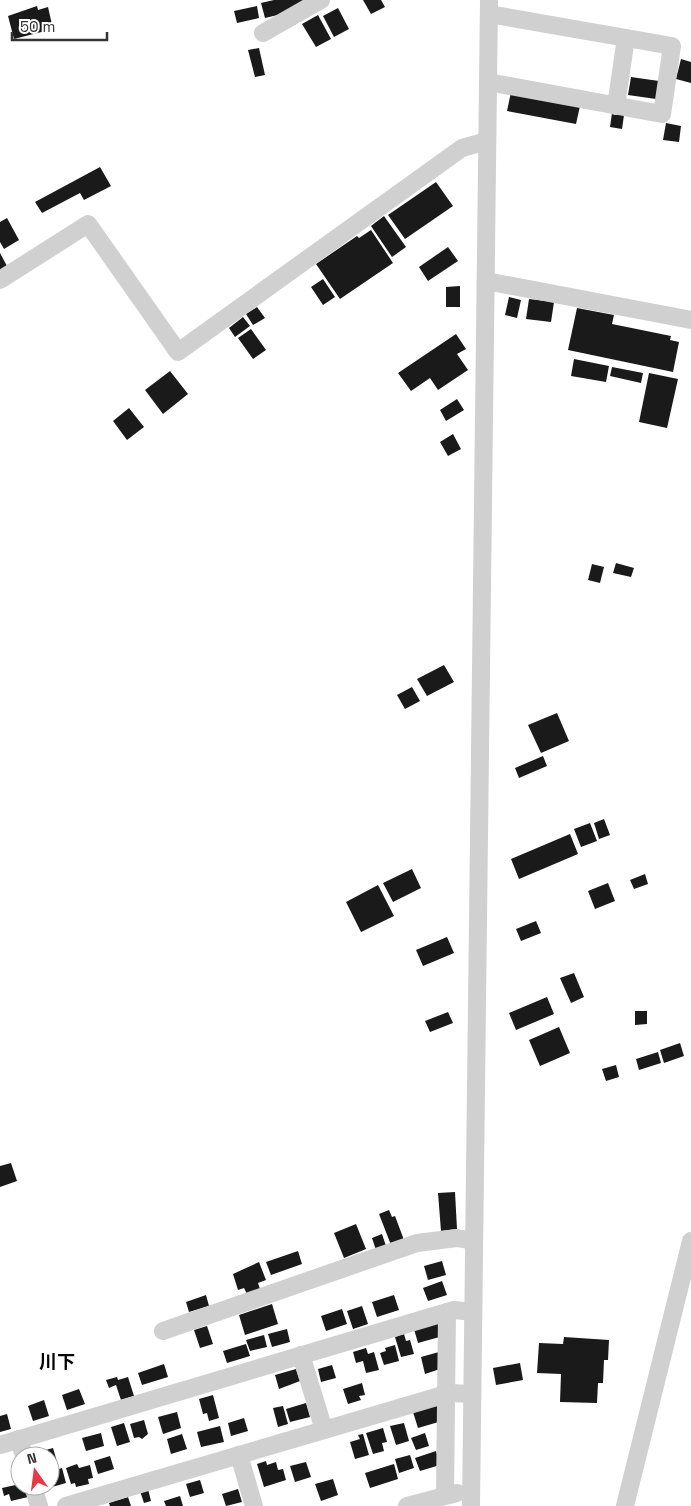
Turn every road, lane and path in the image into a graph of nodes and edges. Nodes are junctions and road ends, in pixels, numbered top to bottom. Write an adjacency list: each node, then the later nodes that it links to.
1 (321, 0): 3 (street)
2 (489, 7): 4 (street); 5 (street)
3 (263, 34)
4 (626, 38): 6 (street); 6 (street)
5 (488, 82): 6 (street); 7 (street)
6 (616, 106)
7 (487, 141): 8 (street); 9 (street)
8 (0, 280)
9 (486, 281): 10 (street); 11 (street)
10 (691, 320)
11 (474, 1241): 14 (street); 15 (street)
12 (691, 1241): 31 (street)
13 (447, 1312): 14 (street); 16 (street); 17 (street)
14 (473, 1312): 18 (street)
15 (163, 1331)
16 (301, 1356): 19 (street); 20 (street)
17 (446, 1394): 18 (street); 19 (street); 24 (street)
18 (472, 1394): 25 (street)
19 (324, 1430): 23 (street)
20 (18, 1439): 21 (street); 22 (street)
21 (0, 1445)
22 (20, 1446)
23 (239, 1455): 28 (street); 29 (street)
24 (446, 1469): 25 (street); 26 (street)
25 (471, 1469): 27 (street)
26 (446, 1495): 27 (street); 30 (street)
27 (471, 1500)
28 (66, 1506)
29 (254, 1506)
30 (407, 1506)
31 (624, 1506)

